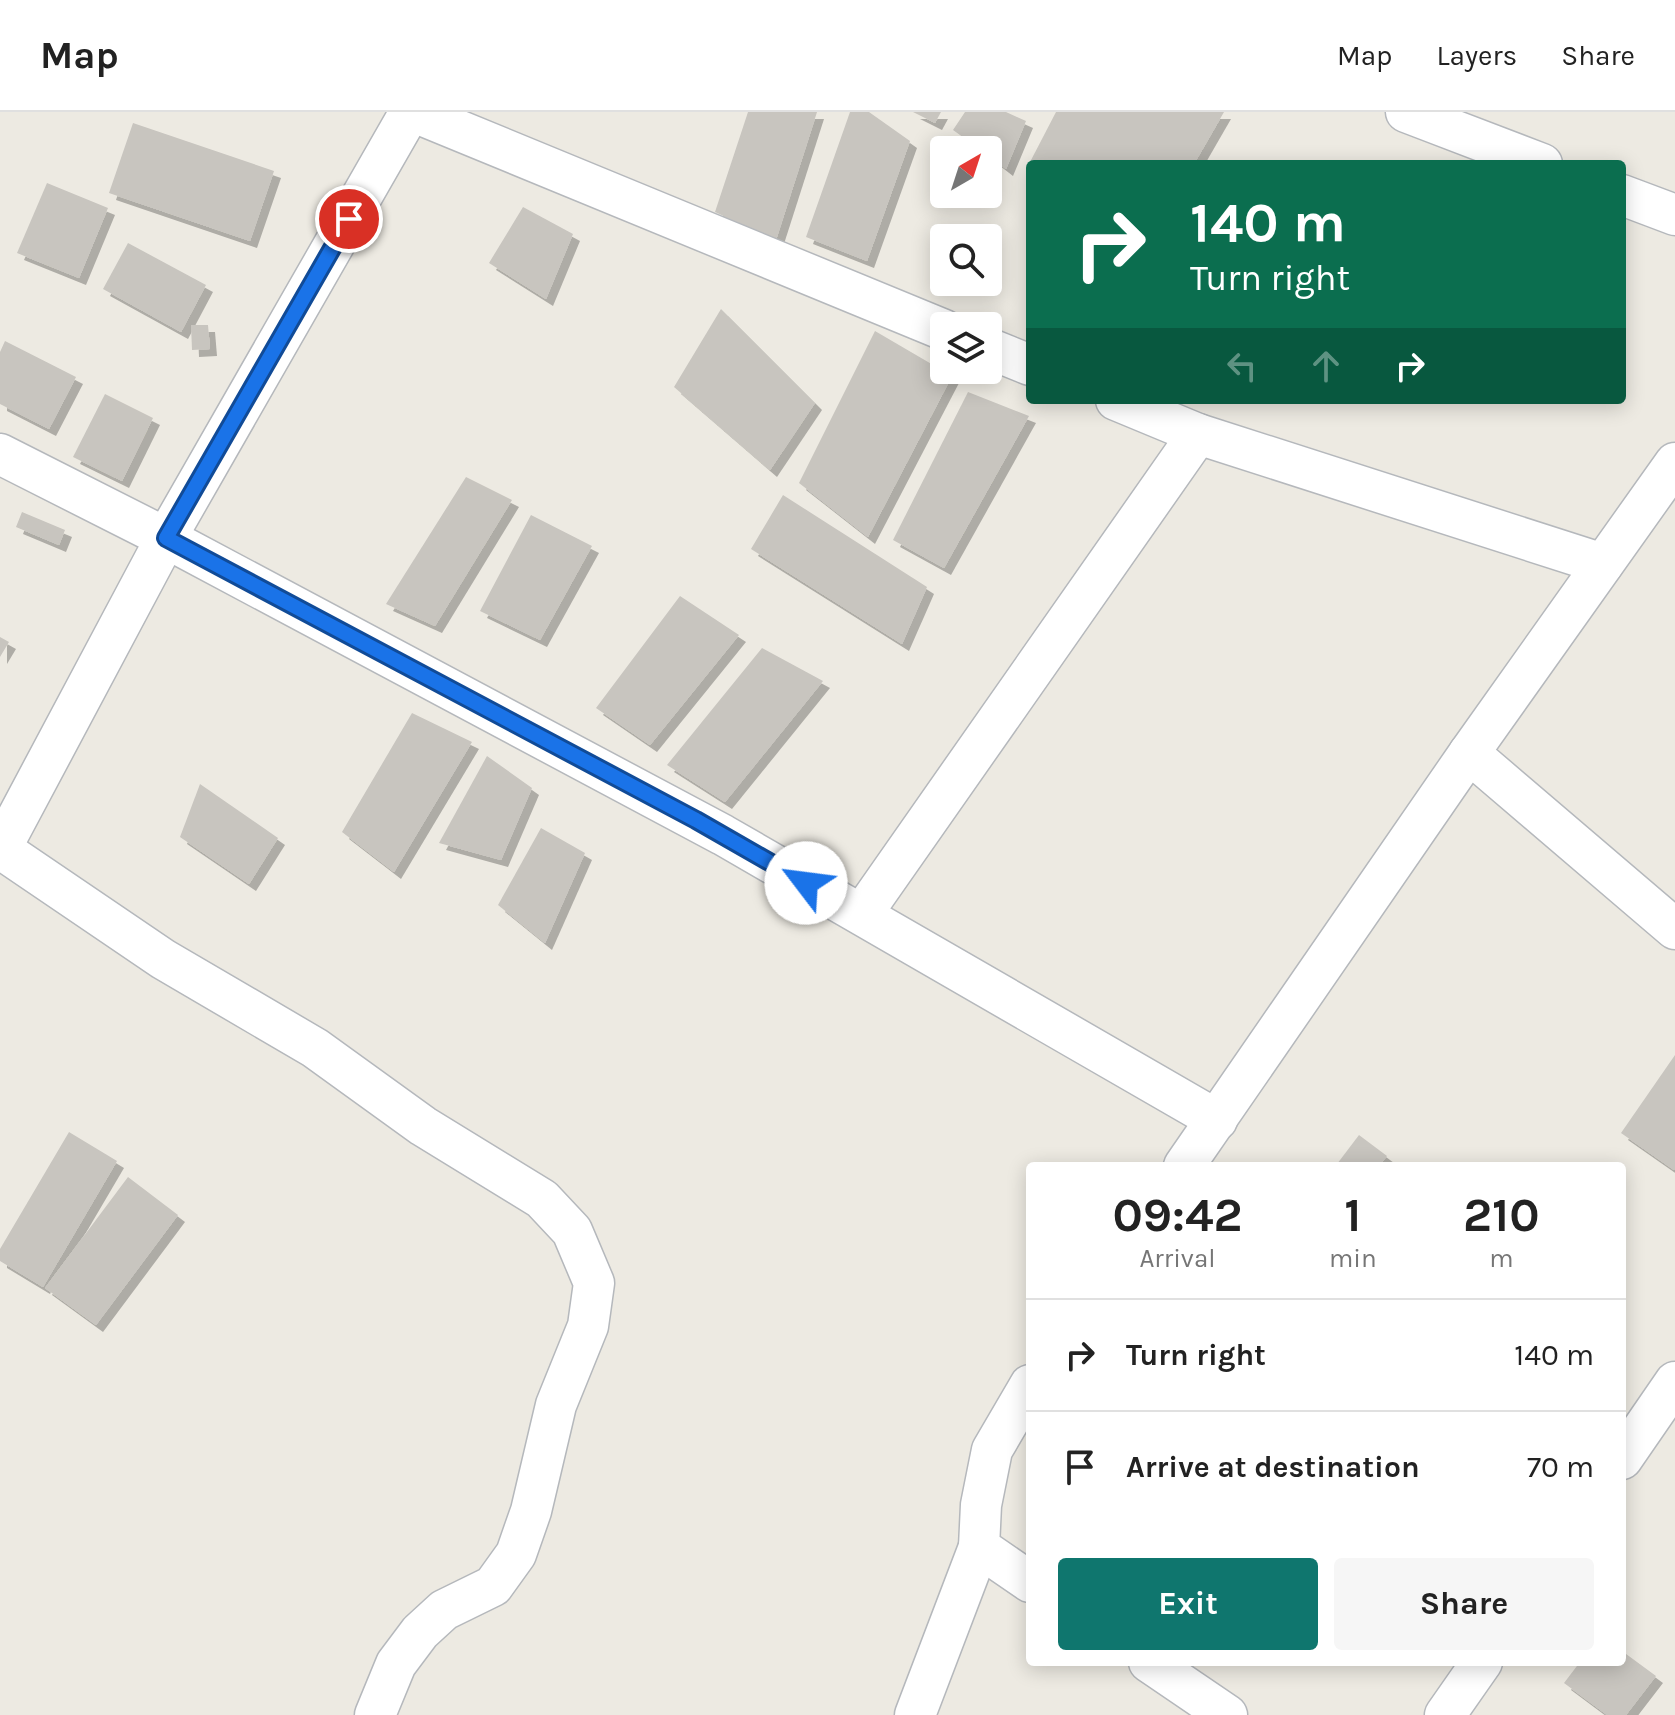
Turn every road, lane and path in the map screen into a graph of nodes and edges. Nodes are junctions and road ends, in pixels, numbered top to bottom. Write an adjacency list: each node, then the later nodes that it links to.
1 (412, 112): 6 (street); 13 (street)
2 (1406, 112): 3 (street)
3 (1532, 160)
4 (1626, 197): 5 (street)
5 (1675, 215)
6 (930, 324)
7 (1002, 354): 8 (street)
8 (1026, 363)
9 (1126, 404): 10 (street)
10 (1198, 434): 14 (street); 17 (street)
11 (0, 454): 13 (street)
12 (1675, 463): 14 (street)
13 (166, 538): 16 (street); 17 (street)
14 (1603, 564): 15 (street)
15 (1469, 753): 18 (street); 19 (street)
16 (0, 850): 28 (street)
17 (862, 914): 19 (street)
18 (1675, 929)
19 (1217, 1120): 20 (street)
20 (1187, 1162)
21 (1675, 1382): 23 (street)
22 (1026, 1392): 24 (street)
23 (1626, 1453)
24 (979, 1547): 25 (street); 29 (street)
25 (1026, 1579)
26 (1155, 1666): 30 (street)
27 (1479, 1666): 31 (street)
28 (375, 1715)
29 (915, 1715)
30 (1227, 1715)
31 (1445, 1715)

